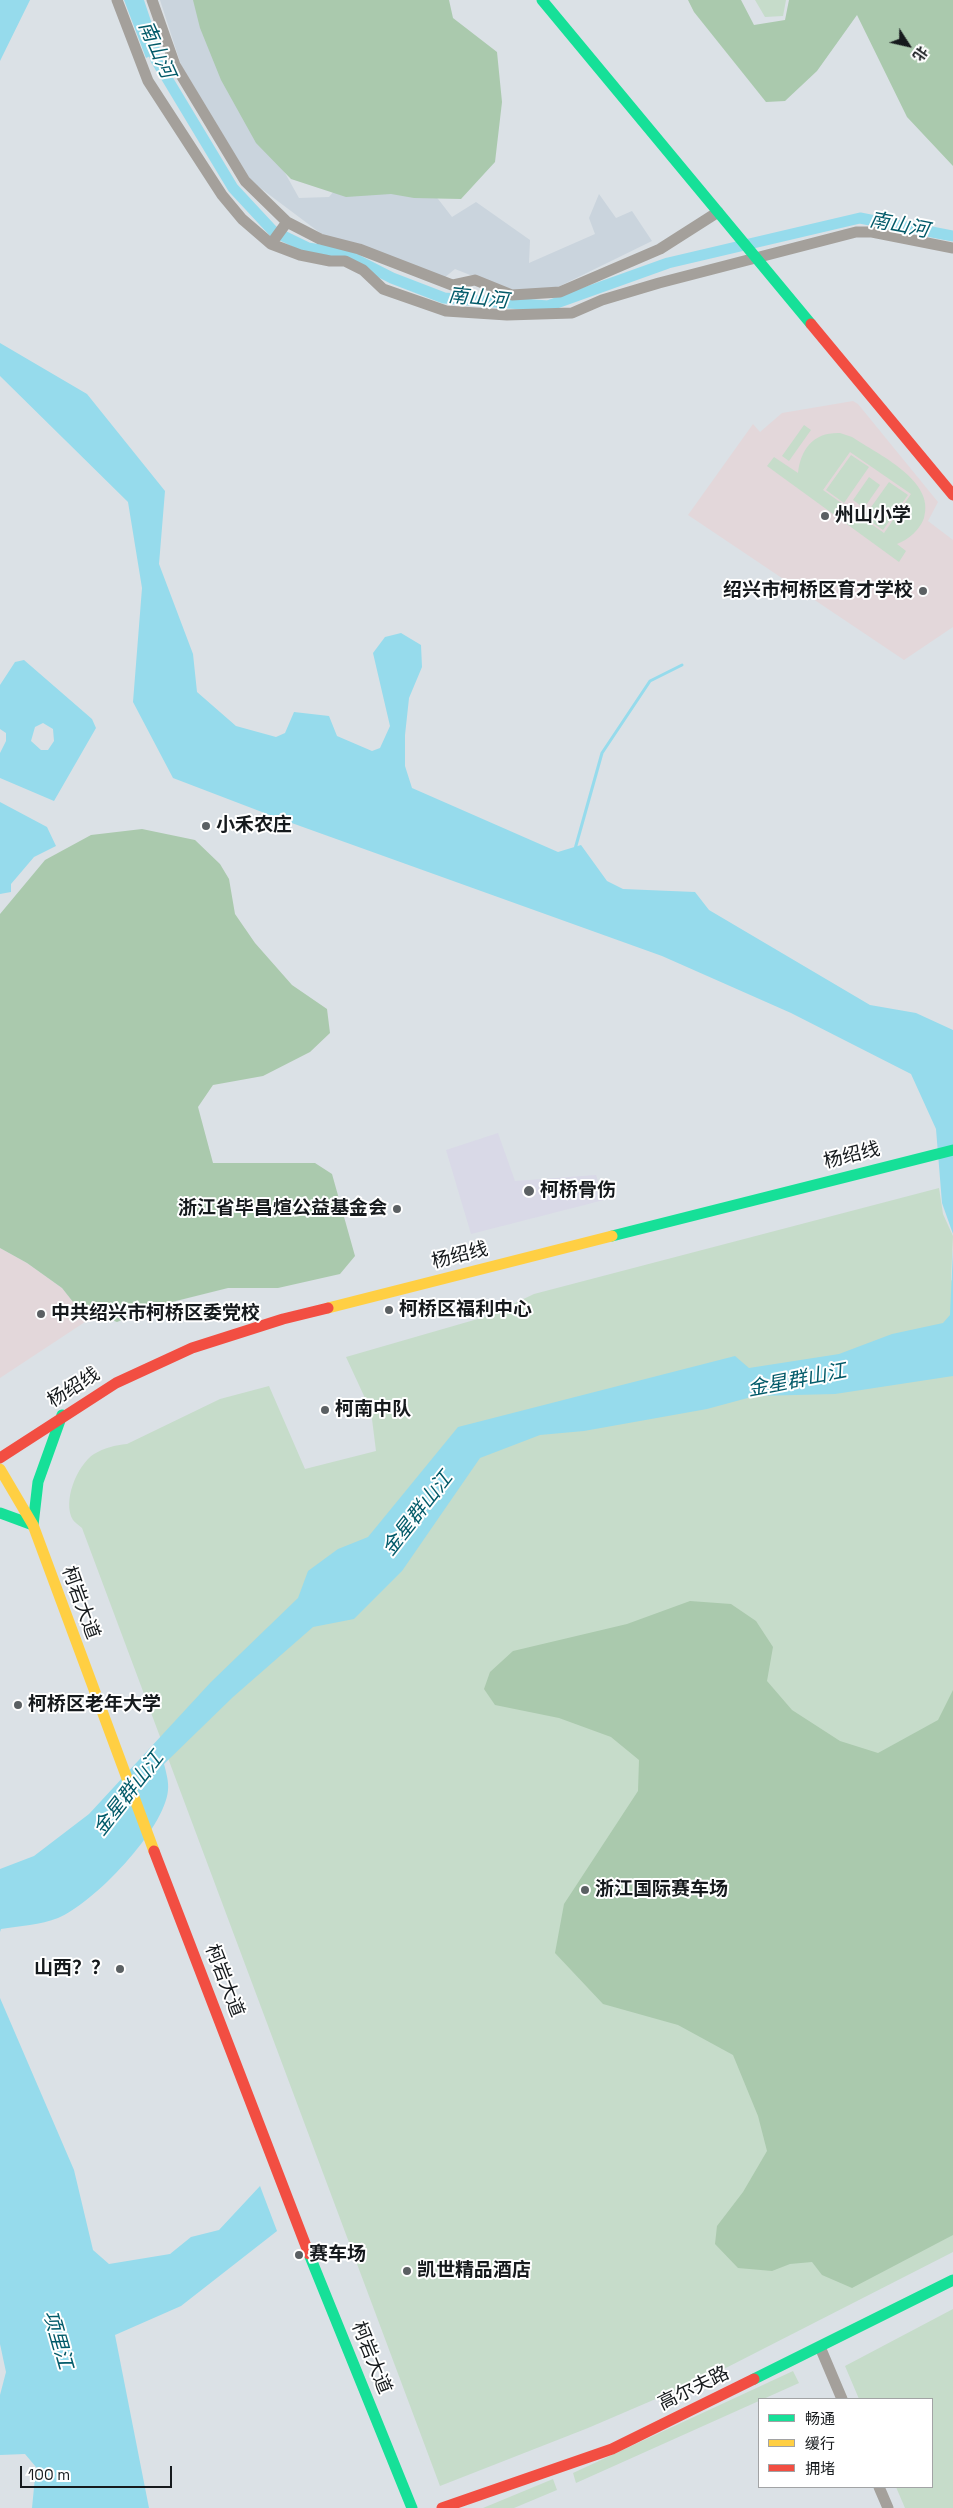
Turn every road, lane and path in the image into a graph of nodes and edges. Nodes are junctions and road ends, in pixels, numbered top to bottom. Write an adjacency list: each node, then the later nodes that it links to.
1 (117, 0): 6 (street)
2 (152, 0): 5 (street)
3 (542, 0): 4 (street)
4 (718, 212): 8 (street); 9 (street)
5 (287, 222): 6 (street); 9 (street)
6 (271, 244): 10 (street)
7 (953, 248): 8 (street)
8 (757, 258): 10 (street); 11 (street)
9 (512, 295): 10 (street)
10 (507, 315)
11 (953, 494)
12 (953, 1150): 13 (street, 杨绍线)
13 (62, 1416): 14 (street, 杨绍线); 17 (street)
14 (1, 1456)
15 (0, 1469): 17 (street, 柯岩大道)
16 (0, 1513): 17 (street)
17 (33, 1525): 22 (street, 柯岩大道)
18 (953, 2280): 19 (street, 高尔夫路)
19 (820, 2347): 20 (street); 23 (street, 高尔夫路)
20 (842, 2398)
21 (879, 2488): 24 (street)
22 (412, 2508)
23 (442, 2508)
24 (888, 2508)

